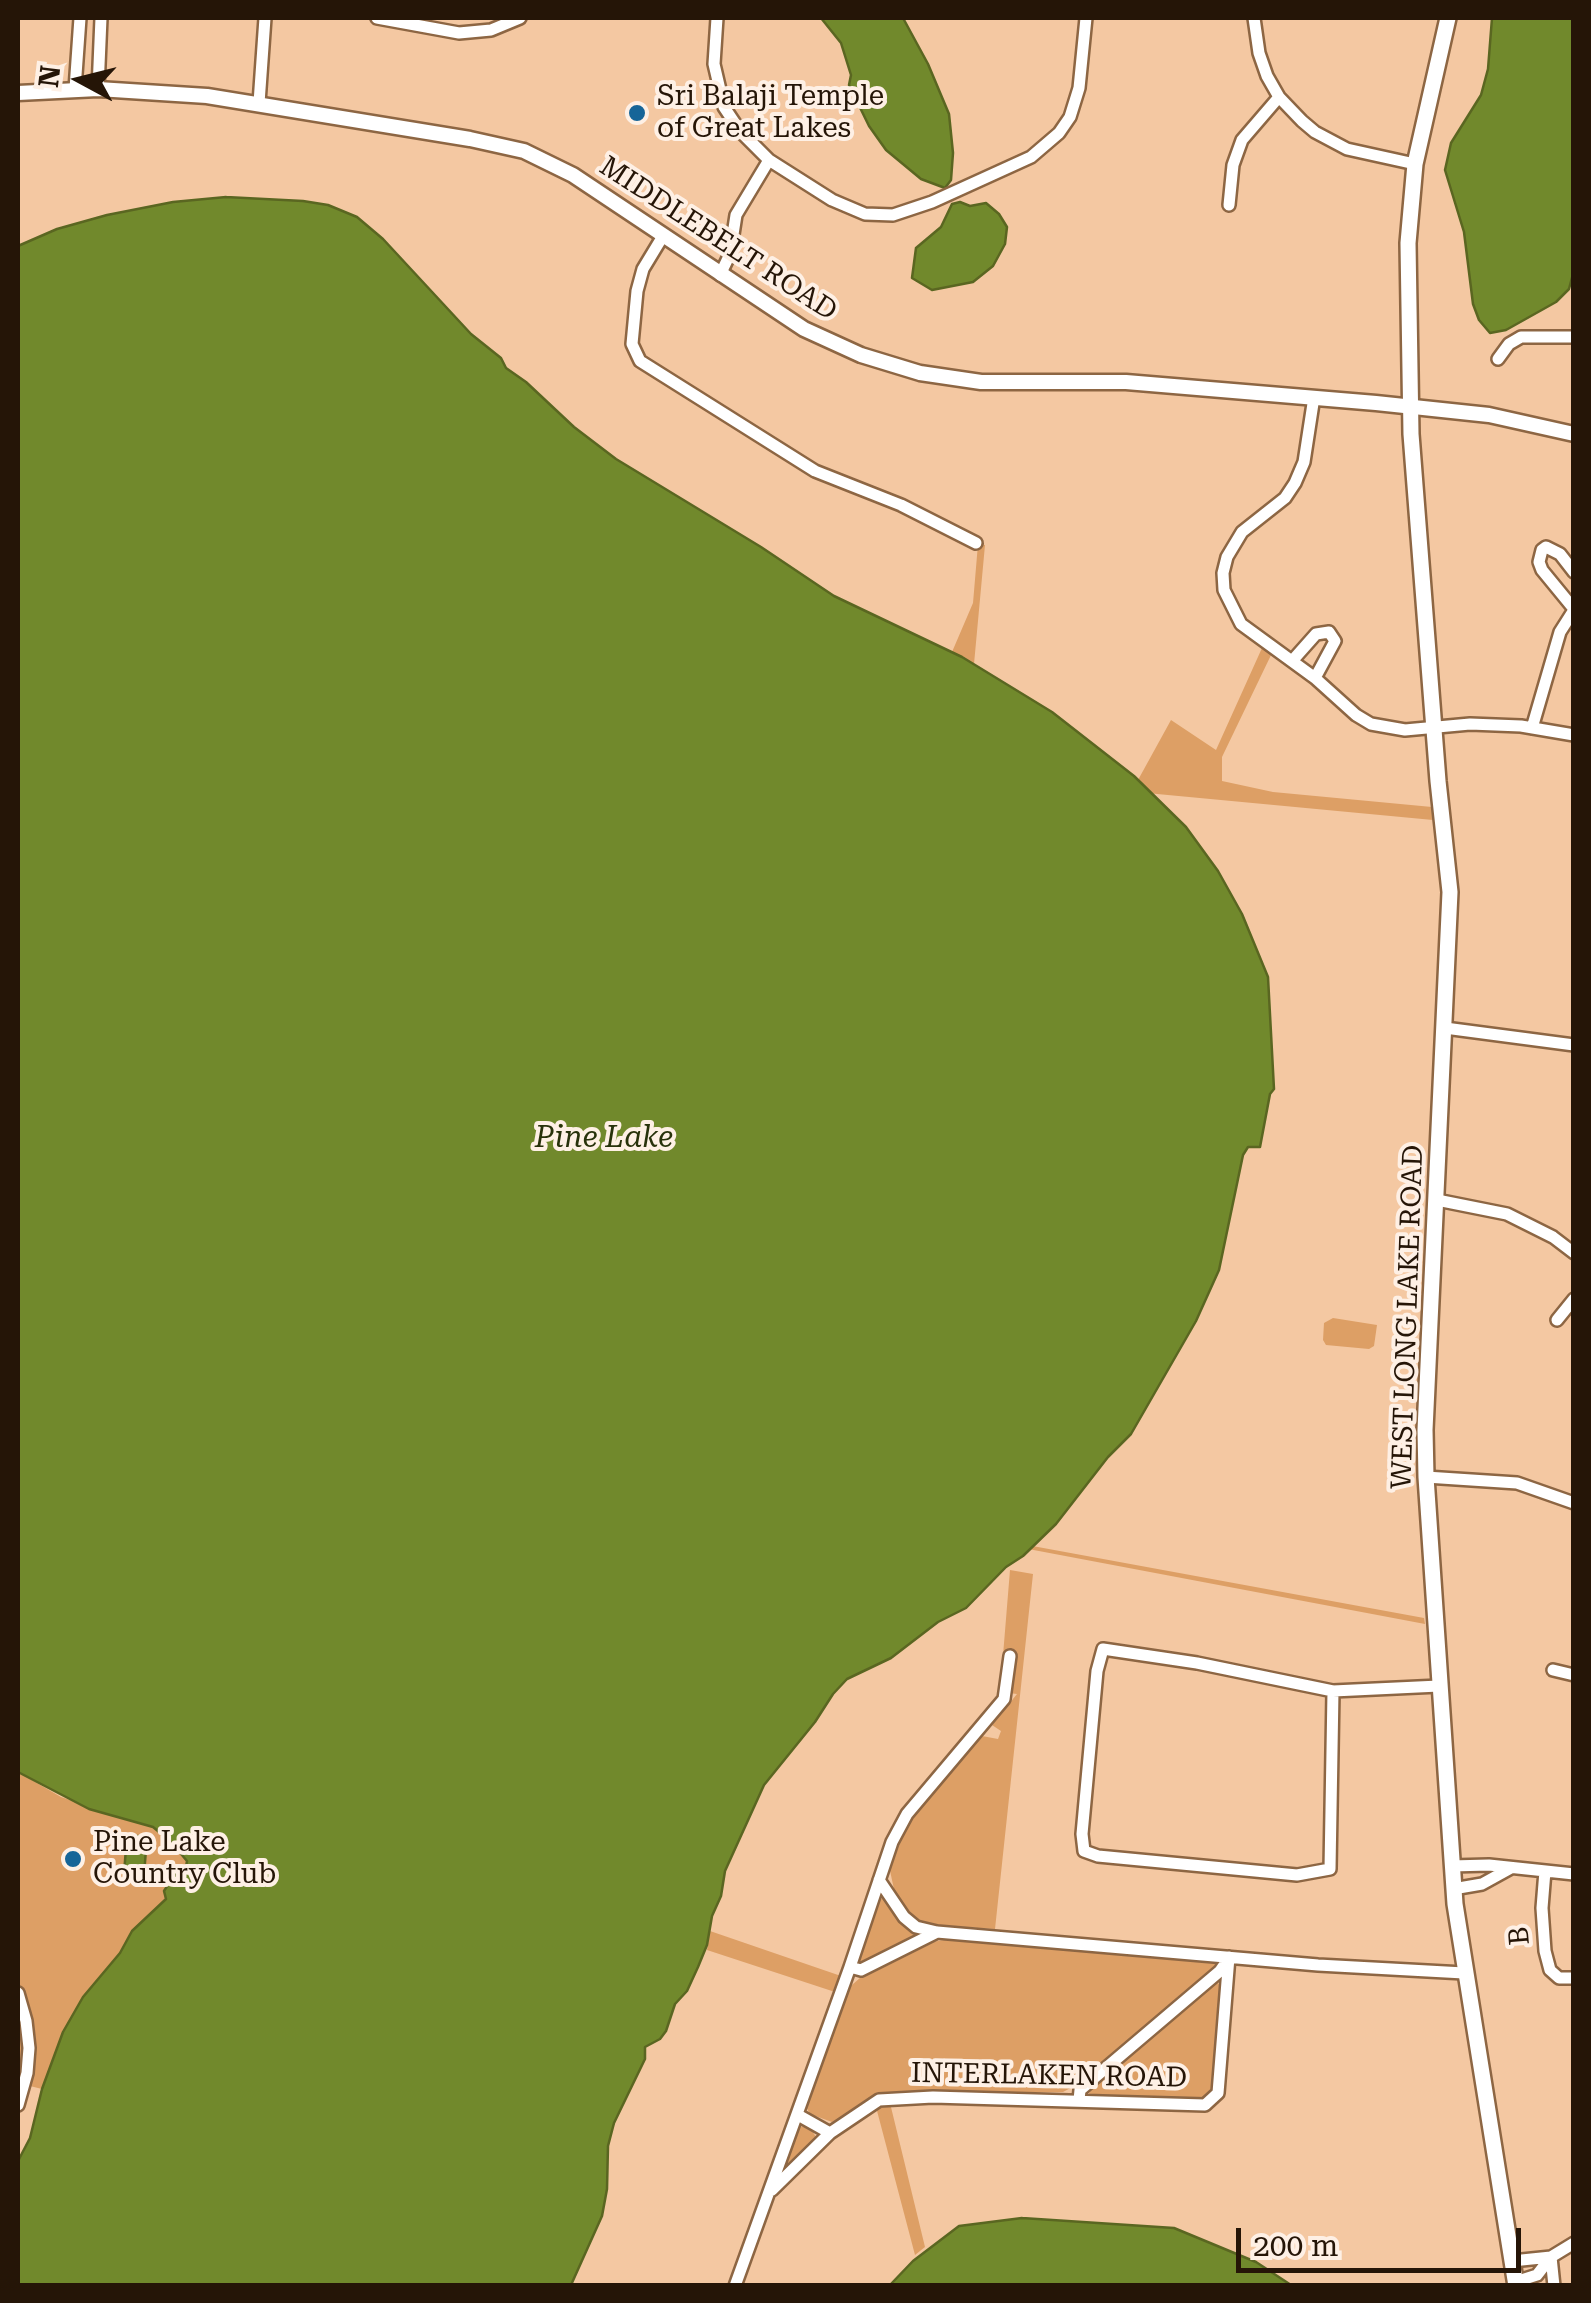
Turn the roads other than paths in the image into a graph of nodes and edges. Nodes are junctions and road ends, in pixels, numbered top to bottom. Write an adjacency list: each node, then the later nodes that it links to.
1 (80, 18): 12 (street)
2 (100, 18): 11 (street)
3 (264, 18): 15 (street)
4 (377, 18): 10 (street)
5 (520, 18): 10 (street)
6 (717, 18): 16 (street)
7 (1086, 18): 16 (street)
8 (1254, 18): 14 (street)
9 (1448, 18): 17 (main road, WEST LONG LAKE ROAD)
10 (423, 22)
11 (98, 89): 12 (street, MIDDLEBELT ROAD); 15 (street, MIDDLEBELT ROAD)
12 (74, 90): 13 (street, MIDDLEBELT ROAD)
13 (18, 92)
14 (1279, 97): 17 (street); 18 (street)
15 (259, 103): 19 (street, MIDDLEBELT ROAD)
16 (770, 160): 20 (street)
17 (1415, 164): 24 (main road, WEST LONG LAKE ROAD)
18 (1229, 205)
19 (663, 236): 20 (street, MIDDLEBELT ROAD); 26 (street)
20 (720, 275): 23 (street, MIDDLEBELT ROAD)
21 (1574, 337): 22 (street)
22 (1498, 359)
23 (1314, 397): 24 (street, MIDDLEBELT ROAD); 29 (street)
24 (1410, 406): 25 (street, MIDDLEBELT ROAD); 32 (main road, WEST LONG LAKE ROAD)
25 (1574, 434)
26 (976, 542)
27 (1574, 572): 28 (street)
28 (1574, 609): 31 (street)
29 (1292, 661): 30 (street); 30 (street)
30 (1315, 678): 32 (street)
31 (1532, 728): 32 (street); 33 (street)
32 (1434, 729): 34 (main road, WEST LONG LAKE ROAD)
33 (1574, 735)
34 (1445, 1028): 35 (street); 36 (main road, WEST LONG LAKE ROAD)
35 (1570, 1048)
36 (1437, 1200): 37 (street); 40 (main road, WEST LONG LAKE ROAD)
37 (1574, 1253)
38 (1574, 1299): 39 (street)
39 (1557, 1320)
40 (1426, 1477): 41 (street); 45 (main road, WEST LONG LAKE ROAD)
41 (1574, 1503)
42 (1010, 1656): 51 (street)
43 (1552, 1670): 44 (street)
44 (1574, 1675)
45 (1439, 1686): 46 (street); 47 (main road, WEST LONG LAKE ROAD)
46 (1333, 1691): 46 (street)
47 (1451, 1866): 48 (street); 52 (main road, WEST LONG LAKE ROAD)
48 (1511, 1868): 49 (street); 52 (street)
49 (1545, 1871): 50 (street); 57 (street, B)
50 (1574, 1874)
51 (879, 1880): 53 (street); 55 (street)
52 (1453, 1890): 56 (main road, WEST LONG LAKE ROAD)
53 (937, 1932): 54 (street); 55 (street)
54 (1229, 1958): 56 (street); 59 (street); 59 (street, INTERLAKEN ROAD)
55 (850, 1967): 61 (street)
56 (1464, 1973): 66 (main road, WEST LONG LAKE ROAD)
57 (1574, 1978)
58 (18, 1994): 60 (street)
59 (1079, 2100): 62 (street, INTERLAKEN ROAD)
60 (18, 2105)
61 (798, 2115): 62 (street); 63 (street)
62 (830, 2133): 63 (street, INTERLAKEN ROAD)
63 (772, 2190): 68 (street)
64 (1574, 2243): 65 (street)
65 (1551, 2257): 66 (street); 67 (street); 69 (street)
66 (1512, 2261): 67 (main road, WEST LONG LAKE ROAD)
67 (1515, 2284)
68 (735, 2286)
69 (1554, 2286)

